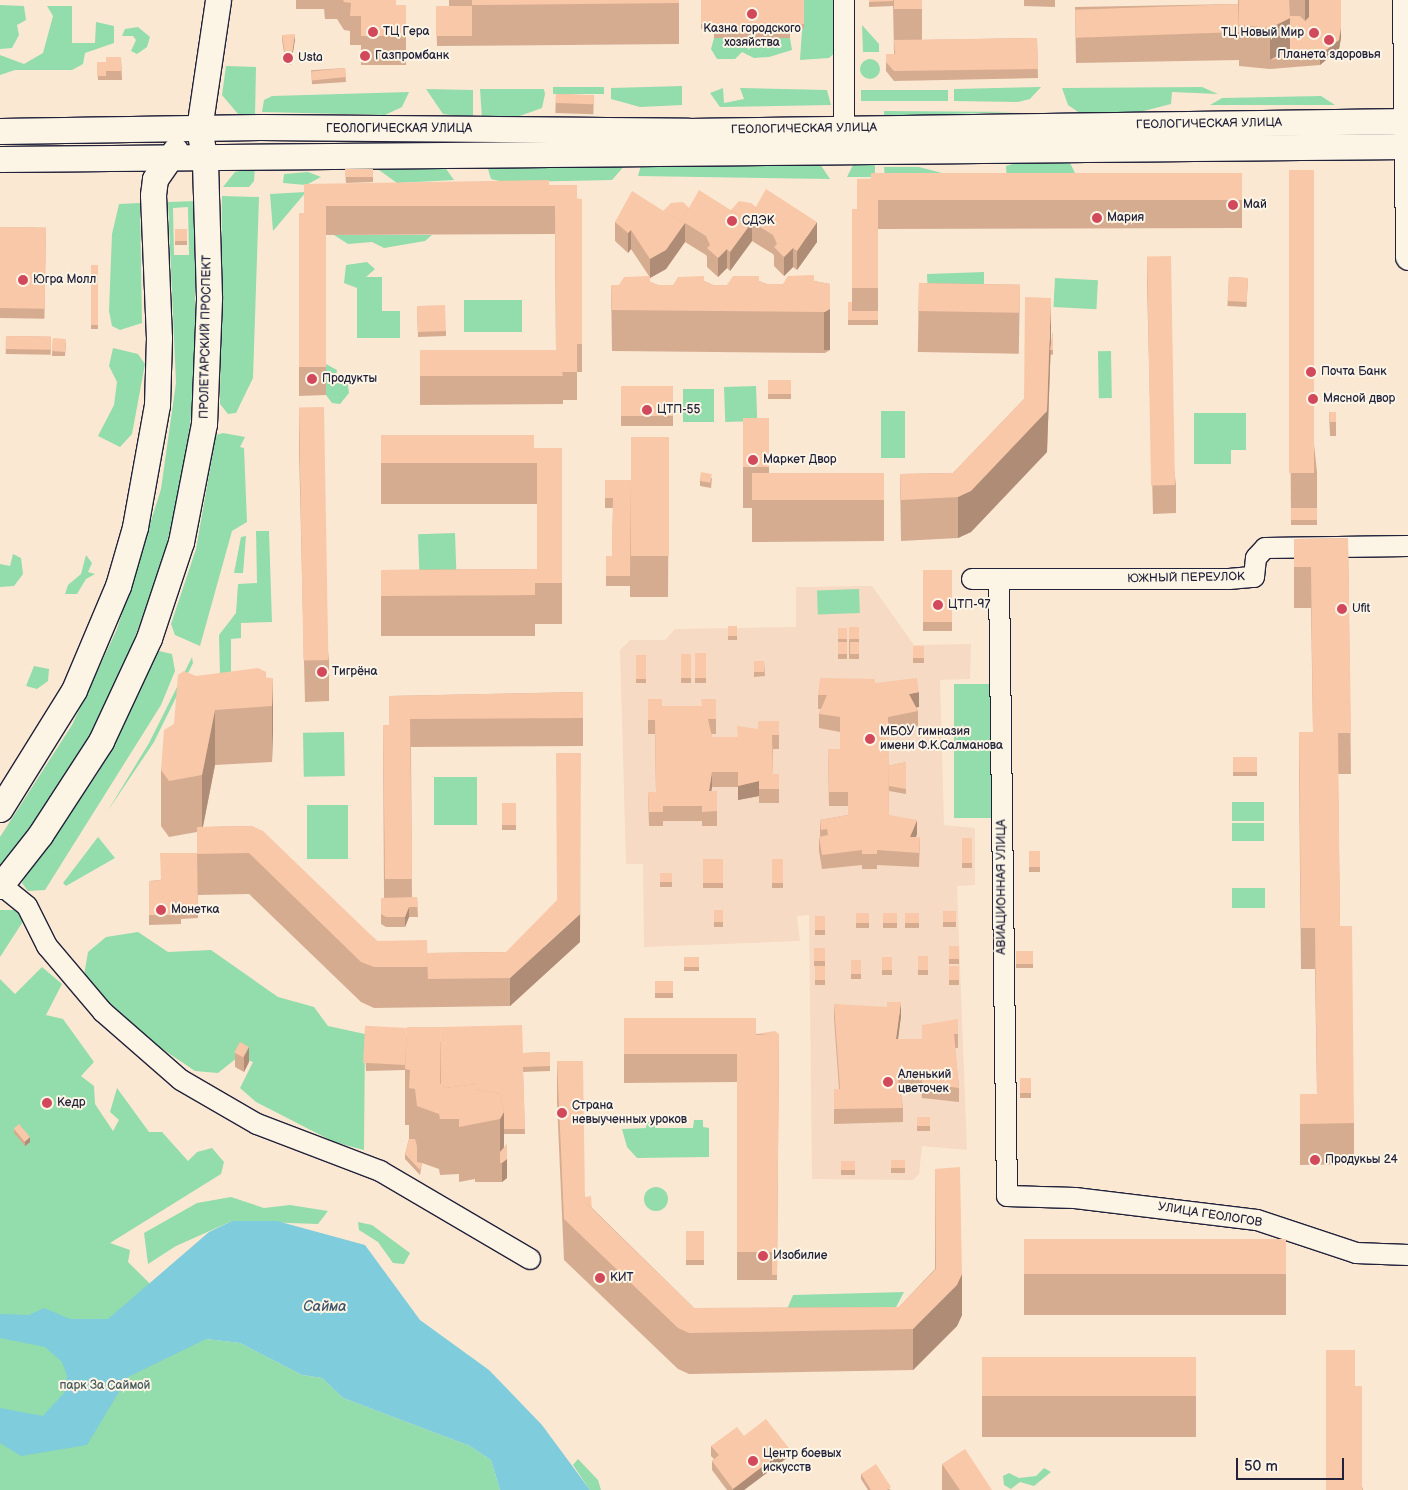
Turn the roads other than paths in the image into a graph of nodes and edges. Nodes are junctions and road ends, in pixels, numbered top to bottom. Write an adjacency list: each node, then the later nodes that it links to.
1 (218, 0): 5 (main road, ПРОЛЕТАРСКИЙ ПРОСПЕКТ)
2 (844, 0): 6 (street)
3 (1404, 0): 4 (main road)
4 (1407, 121): 6 (main road, ГЕОЛОГИЧЕСКАЯ УЛИЦА); 8 (main road)
5 (199, 129): 6 (main road, ГЕОЛОГИЧЕСКАЯ УЛИЦА); 7 (main road, ГЕОЛОГИЧЕСКАЯ УЛИЦА); 10 (main road); 11 (main road, ПРОЛЕТАРСКИЙ ПРОСПЕКТ)
6 (844, 129)
7 (0, 131)
8 (1407, 146): 11 (main road, ГЕОЛОГИЧЕСКАЯ УЛИЦА); 12 (main road)
9 (0, 159): 10 (main road, ГЕОЛОГИЧЕСКАЯ УЛИЦА)
10 (166, 160): 11 (main road, ГЕОЛОГИЧЕСКАЯ УЛИЦА); 16 (main road)
11 (205, 160): 17 (main road, ПРОЛЕТАРСКИЙ ПРОСПЕКТ)
12 (1408, 257)
13 (1408, 546): 15 (street, ЮЖНЫЙ ПЕРЕУЛОК)
14 (972, 579): 15 (street, ЮЖНЫЙ ПЕРЕУЛОК)
15 (999, 579): 18 (street, АВИАЦИОННАЯ УЛИЦА)
16 (0, 809)
17 (0, 886): 20 (street)
18 (1007, 1196): 19 (street, УЛИЦА ГЕОЛОГОВ)
19 (1408, 1255)
20 (530, 1260)

